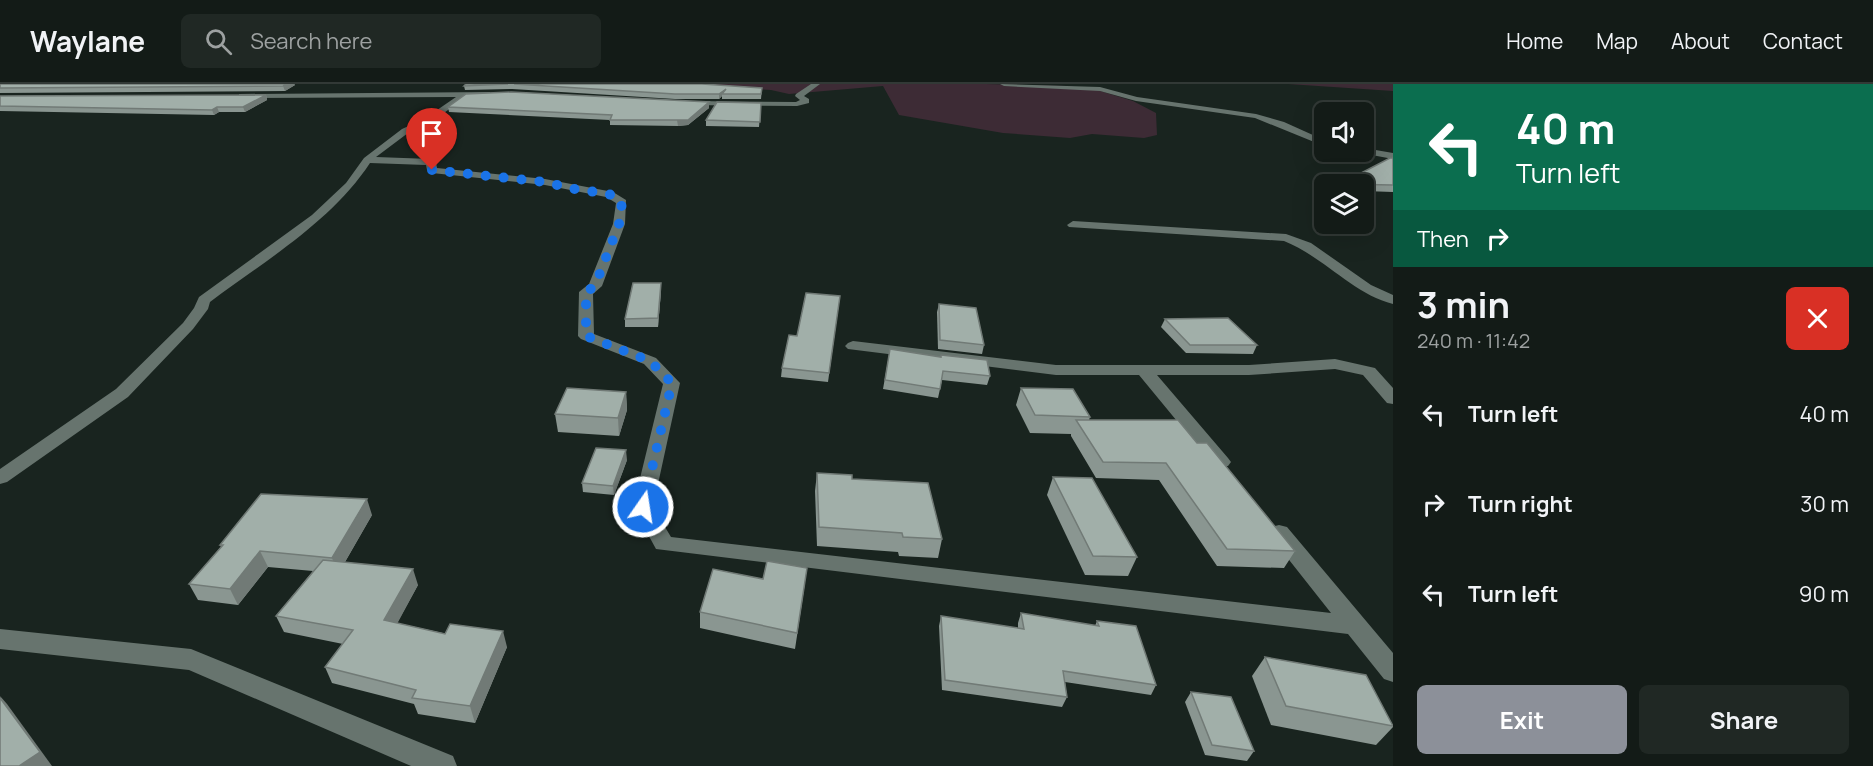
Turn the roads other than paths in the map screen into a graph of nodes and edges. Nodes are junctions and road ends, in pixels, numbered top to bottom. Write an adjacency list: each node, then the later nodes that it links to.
1 (816, 84): 7 (street)
2 (1004, 84): 3 (street)
3 (1072, 86): 8 (street)
4 (493, 94): 5 (street)
5 (464, 95): 6 (street); 11 (street)
6 (231, 96)
7 (675, 103)
8 (1314, 139)
9 (1374, 153): 10 (street)
10 (1393, 156)
11 (367, 160): 17 (street); 20 (street)
12 (1073, 225): 13 (street)
13 (1393, 300)
14 (853, 346): 15 (street)
15 (1144, 370): 16 (street); 18 (street)
16 (1393, 399)
17 (0, 478)
18 (1235, 479)
19 (1265, 516): 20 (street)
20 (1356, 625): 22 (street)
21 (0, 639): 23 (street)
22 (1393, 671)
23 (443, 766)

